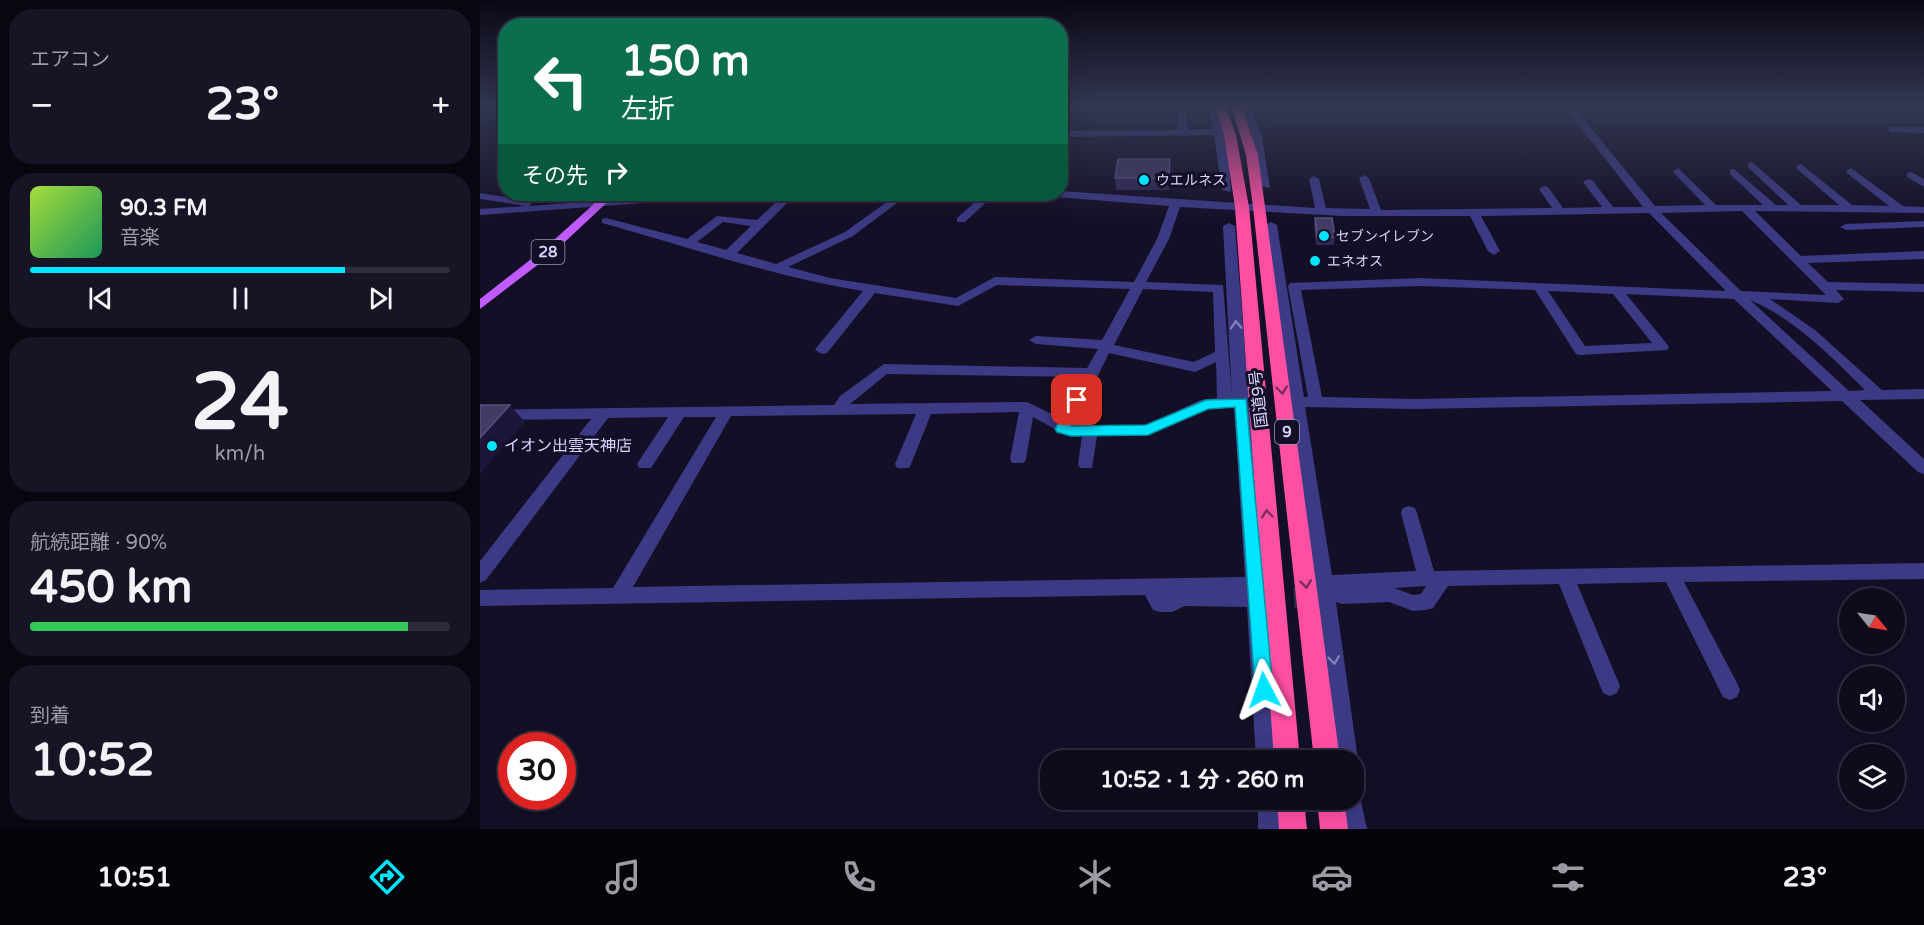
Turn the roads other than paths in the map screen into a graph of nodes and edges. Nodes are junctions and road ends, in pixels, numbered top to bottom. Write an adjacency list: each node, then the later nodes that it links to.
1 (1222, 144): 13 (street)
2 (1230, 144): 13 (highway, 国道9号 / 9)
3 (1252, 144): 6 (highway, 国道9号 / 9)
4 (1253, 144): 6 (street)
5 (1598, 144): 35 (street)
6 (1255, 152): 18 (street); 31 (highway, 国道9号 / 9)
7 (1752, 165): 38 (street)
8 (1801, 167): 32 (street)
9 (1678, 171): 36 (street)
10 (1851, 171): 41 (street)
11 (1734, 172): 37 (street)
12 (1911, 175): 17 (street)
13 (1229, 178): 31 (highway, 国道9号 / 9)
14 (1364, 178): 46 (street)
15 (1314, 179): 42 (street)
16 (1588, 182): 34 (street)
17 (1924, 184)
18 (1266, 186)
19 (1544, 189): 39 (street)
20 (1068, 195): 29 (street)
21 (480, 196): 22 (street)
22 (498, 198)
23 (521, 201): 33 (street)
24 (603, 201): 30 (main road, 28)
25 (645, 201): 30 (street)
26 (783, 201): 49 (street)
27 (894, 201): 58 (street)
28 (982, 201): 47 (street)
29 (1176, 202): 31 (street); 60 (street)
30 (599, 205): 33 (street); 68 (main road, 28)
31 (1251, 207): 42 (street); 59 (highway, 国道9号 / 9); 69 (highway, 国道9号 / 9)
32 (1848, 207): 38 (street); 41 (street)
33 (532, 208): 45 (street)
34 (1608, 208): 35 (street); 39 (street)
35 (1650, 208): 36 (street); 66 (street)
36 (1713, 208): 40 (street)
37 (1773, 208): 38 (street); 40 (street)
38 (1798, 208)
39 (1558, 209): 44 (street)
40 (1746, 209): 57 (street)
41 (1900, 209): 43 (street)
42 (1321, 210): 46 (street)
43 (1924, 210)
44 (1473, 211): 46 (street); 54 (street)
45 (480, 212)
46 (1376, 212)
47 (961, 220)
48 (606, 221): 53 (street)
49 (758, 224): 53 (street); 55 (street)
50 (1924, 224): 52 (street)
51 (1229, 225): 59 (street)
52 (1846, 227)
53 (688, 244): 55 (street)
54 (1494, 251)
55 (728, 255): 58 (street)
56 (1924, 255): 57 (street)
57 (1799, 260): 61 (street)
58 (777, 268): 64 (street)
59 (1239, 277): 73 (street, one-way to 59); 74 (highway, 国道9号 / 9)
60 (1138, 286): 64 (street); 71 (street); 73 (street)
61 (1825, 286): 63 (street); 67 (street)
62 (1540, 288): 65 (street); 65 (street); 79 (street)
63 (1924, 288)
64 (871, 290): 72 (street)
65 (1617, 291): 66 (street)
66 (1737, 295): 67 (street); 76 (street)
67 (1754, 295): 77 (street)
68 (480, 305)
69 (1282, 336): 79 (street); 98 (highway, 国道9号 / 9, one-way to 98)
70 (1036, 340): 71 (street)
71 (1106, 346): 73 (street); 75 (street)
72 (822, 350)
73 (1230, 357): 74 (street); 80 (street)
74 (1254, 372): 96 (highway, 国道9号 / 9)
75 (1092, 373): 83 (street); 88 (street)
76 (1844, 394): 77 (street); 79 (street); 94 (street)
77 (1876, 394): 78 (street)
78 (1924, 394)
79 (1307, 402): 99 (street)
80 (1233, 403): 89 (street); 95 (street)
81 (1027, 407): 82 (street); 88 (street); 90 (street)
82 (925, 409): 83 (street); 92 (street)
83 (838, 410): 84 (street)
84 (727, 411): 85 (street); 108 (street)
85 (680, 412): 86 (street); 91 (street)
86 (604, 413): 87 (street); 102 (street)
87 (480, 415)
88 (1062, 429): 89 (street)
89 (1090, 431): 93 (street)
90 (1018, 459)
91 (645, 464)
92 (903, 464)
93 (1086, 464)
94 (1924, 468)
95 (1248, 472): 96 (street); 106 (street)
96 (1265, 486): 115 (highway, 国道9号 / 9, one-way to 96)
97 (1409, 513): 104 (street)
98 (1302, 549): 99 (street); 118 (highway, 国道9号 / 9, one-way to 118)
99 (1322, 564): 105 (street)
100 (1924, 571): 101 (street)
101 (1671, 574): 103 (street); 113 (street)
102 (480, 575)
103 (1565, 576): 104 (street); 112 (street)
104 (1435, 578): 105 (street); 109 (street)
105 (1324, 583): 119 (street, one-way to 119)
106 (1256, 585): 107 (street); 114 (street)
107 (1153, 586): 108 (street); 111 (street)
108 (619, 595): 110 (street)
109 (1342, 596)
110 (480, 598)
111 (1243, 600)
112 (1610, 686)
113 (1730, 690)
114 (1265, 711): 115 (street); 116 (street)
115 (1285, 736): 117 (highway, 国道9号 / 9)
116 (1267, 750)
117 (1286, 750)
118 (1326, 750)
119 (1346, 750)
120 (1269, 810): 124 (street)
121 (1291, 810): 125 (highway)
122 (1332, 810): 126 (highway)
123 (1352, 810): 127 (street)
124 (1270, 829)
125 (1293, 829)
126 (1334, 829)
127 (1355, 829)

